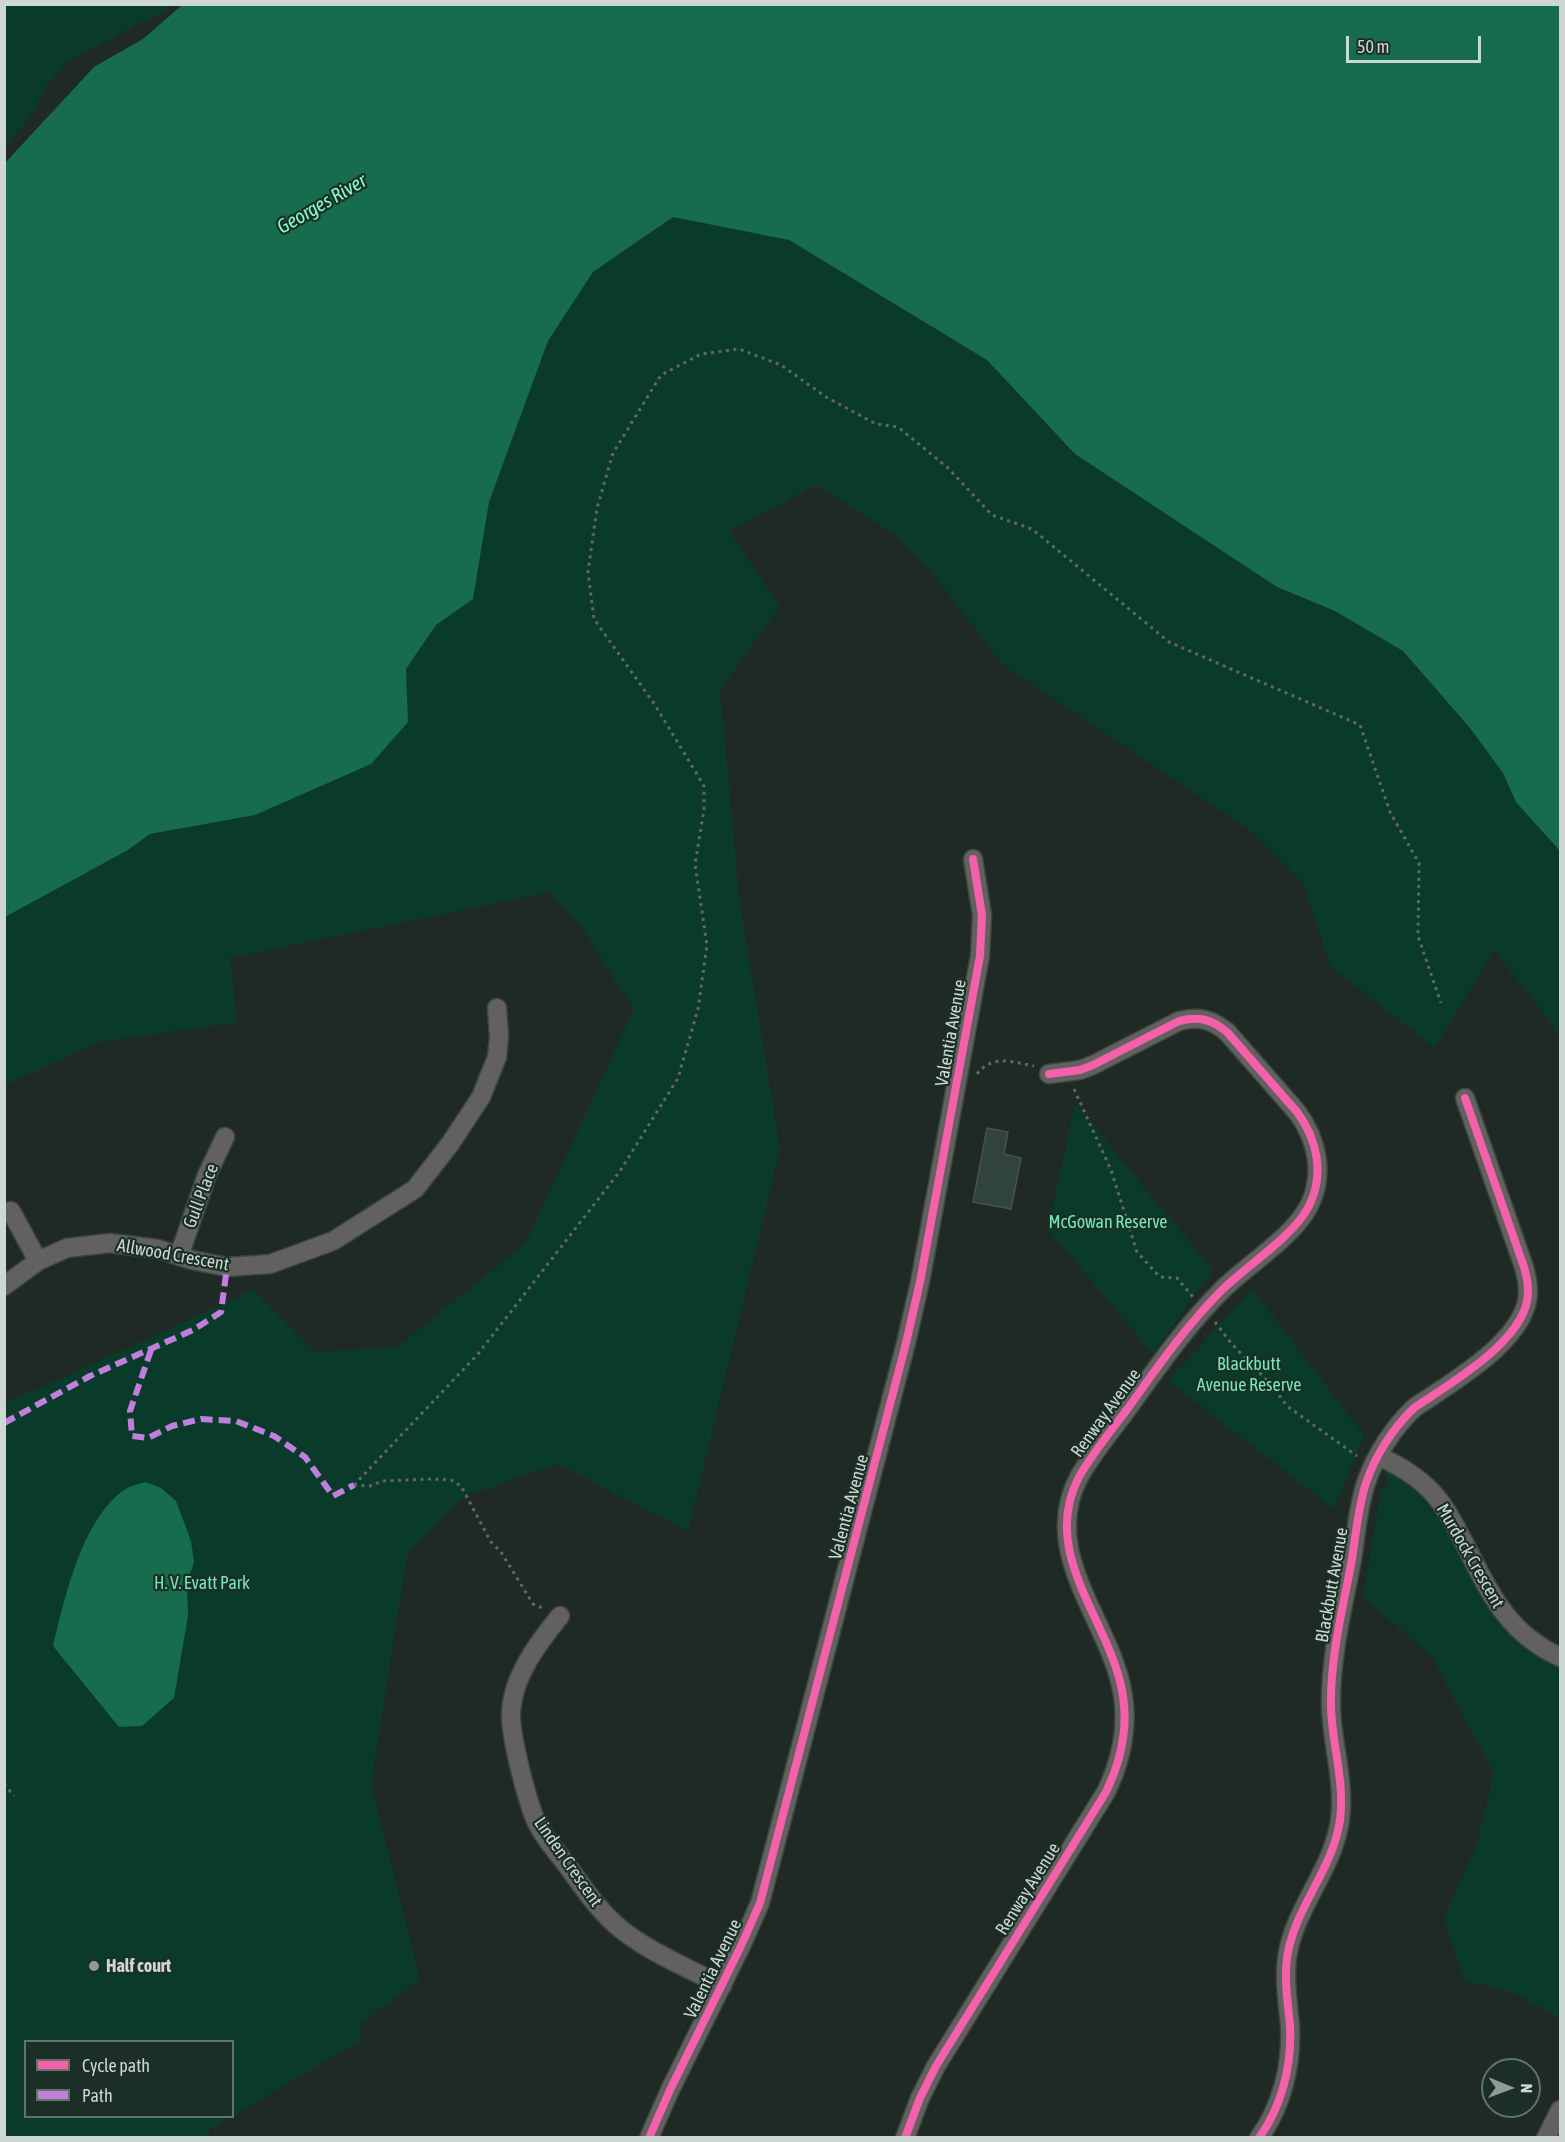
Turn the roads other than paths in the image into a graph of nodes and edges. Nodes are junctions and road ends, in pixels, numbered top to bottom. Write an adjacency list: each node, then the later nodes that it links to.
1 (973, 859): 13 (street, Valentia Avenue)
2 (496, 1008): 7 (street, Allwood Crescent)
3 (1048, 1074): 16 (street, Renway Avenue)
4 (1465, 1098): 10 (street, Blackbutt Avenue)
5 (225, 1137): 7 (street, Gull Place)
6 (11, 1211): 8 (street)
7 (179, 1256): 8 (street, Allwood Crescent)
8 (38, 1261): 9 (street, Allwood Crescent)
9 (4, 1286)
10 (1376, 1462): 12 (street, Murdock Crescent); 17 (street, Blackbutt Avenue)
11 (560, 1616): 13 (street, Linden Crescent)
12 (1560, 1657)
13 (722, 1986): 15 (street, Valentia Avenue)
14 (1560, 2110): 18 (street)
15 (650, 2138)
16 (905, 2138)
17 (1259, 2138)
18 (1546, 2138)

